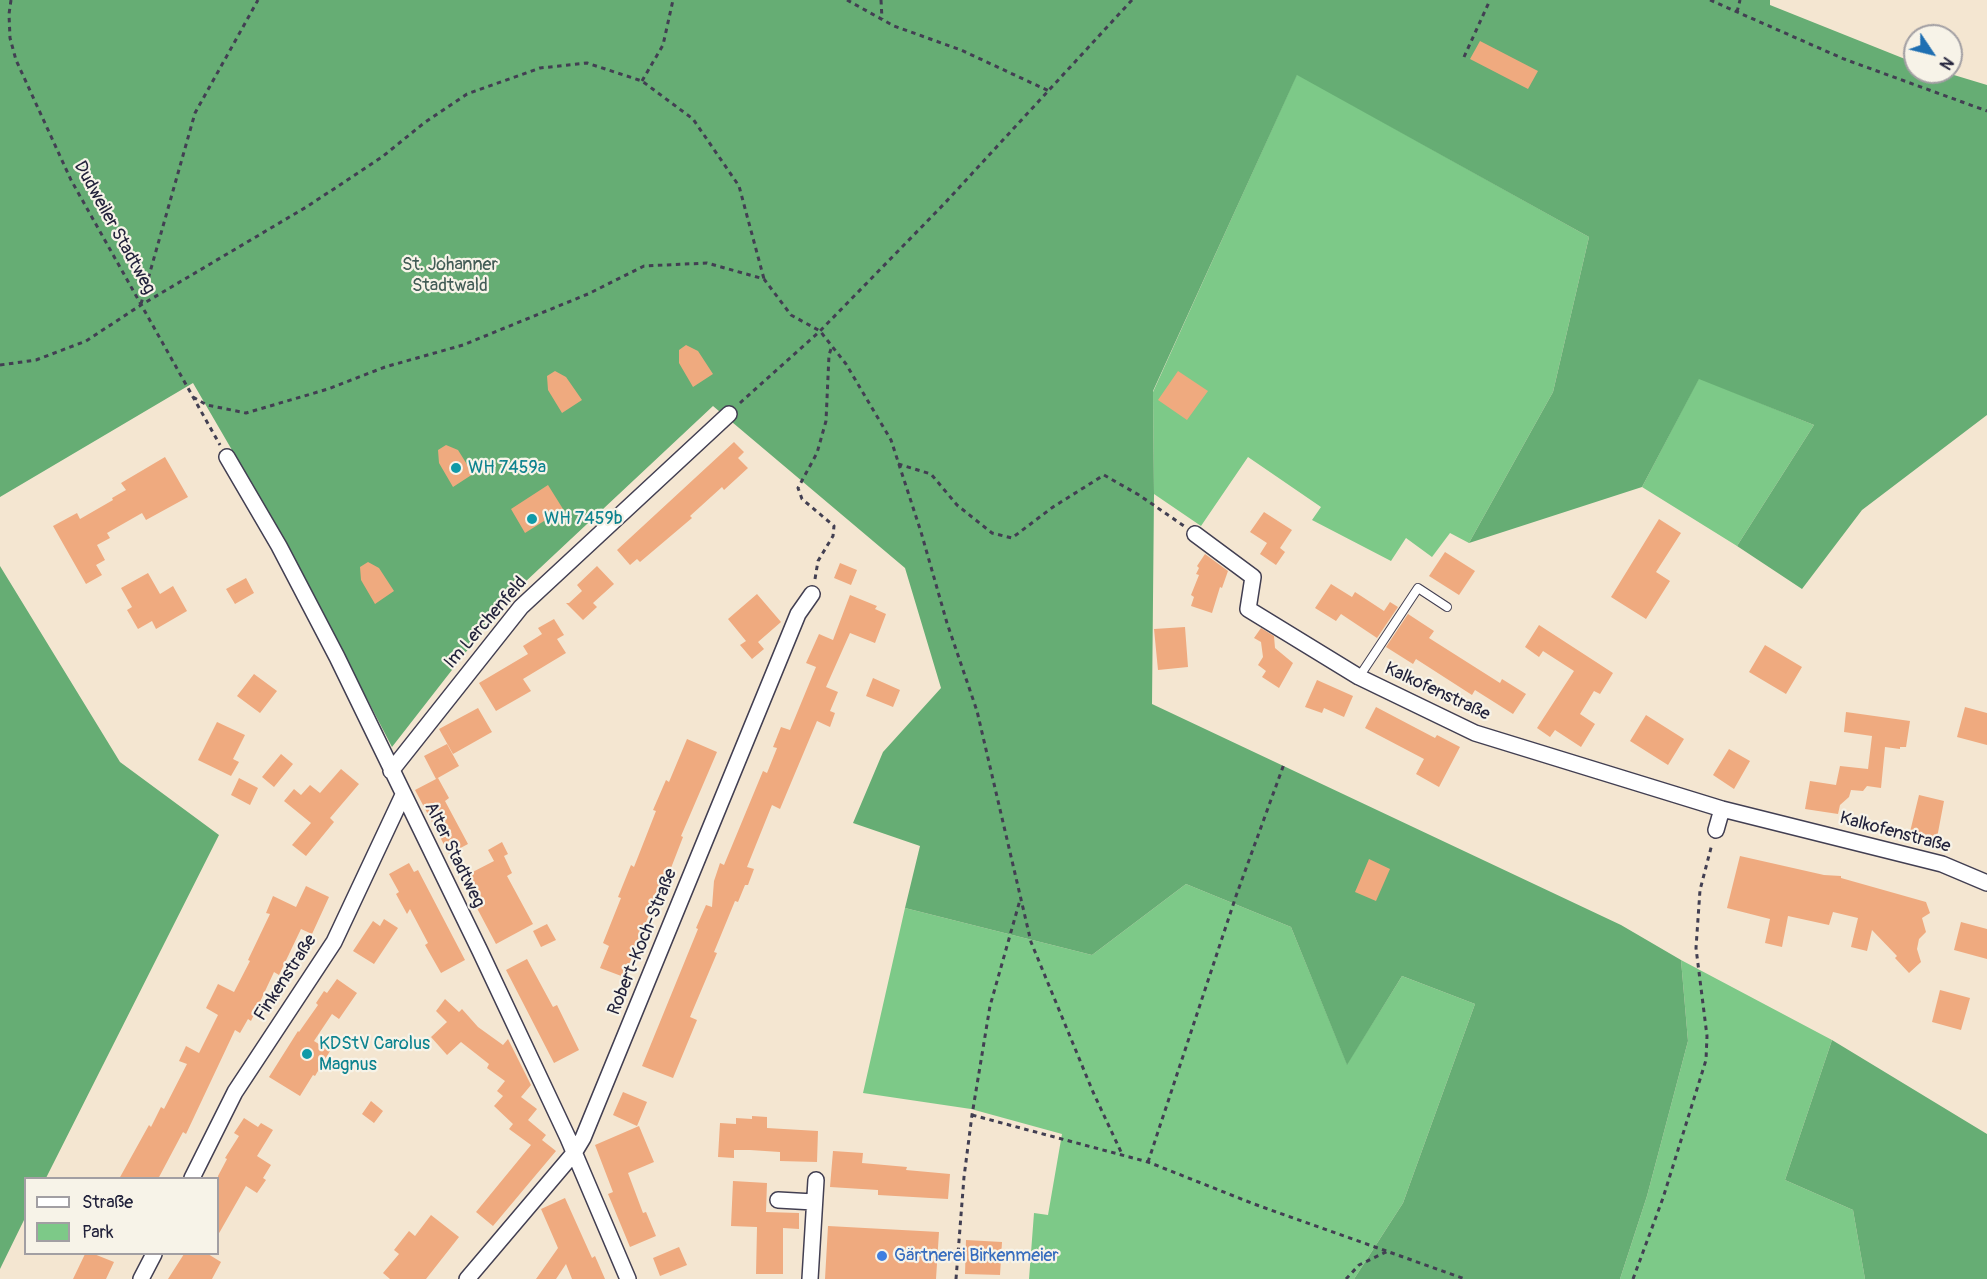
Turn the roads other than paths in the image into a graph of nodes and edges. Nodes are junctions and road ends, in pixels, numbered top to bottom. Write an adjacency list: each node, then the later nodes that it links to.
1 (729, 414): 7 (street, Im Lerchenfeld)
2 (227, 457): 7 (street, Alter Stadtweg)
3 (1195, 534): 6 (street, Kalkofenstraße)
4 (812, 594): 12 (street, Robert-Koch-Straße)
5 (1447, 607): 6 (lane)
6 (1359, 676): 9 (street, Kalkofenstraße)
7 (390, 771): 8 (street, Alter Stadtweg)
8 (403, 795): 12 (street, Alter Stadtweg); 13 (street, Finkenstraße)
9 (1722, 809): 10 (street); 11 (street, Kalkofenstraße)
10 (1716, 830)
11 (1987, 883)
12 (574, 1153): 19 (street, Robert-Koch-Straße); 20 (street, Alter Stadtweg)
13 (193, 1177)
14 (816, 1180): 16 (street)
15 (778, 1200): 16 (street)
16 (814, 1202): 21 (street)
17 (153, 1255): 18 (street)
18 (141, 1279)
19 (467, 1279)
20 (628, 1279)
21 (810, 1279)

